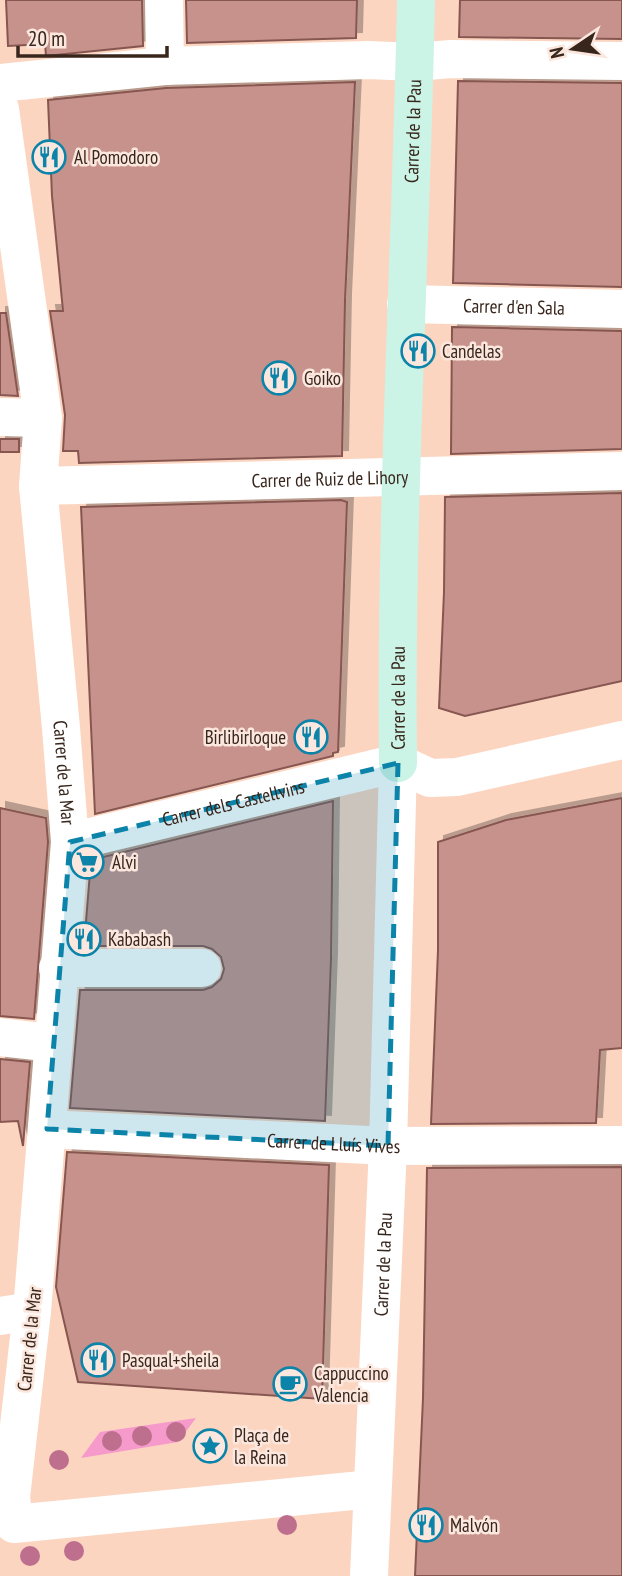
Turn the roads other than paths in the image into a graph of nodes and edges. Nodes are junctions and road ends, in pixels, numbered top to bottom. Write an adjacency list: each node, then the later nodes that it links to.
1 (164, 0): 5 (street)
2 (416, 0): 4 (street, Carrer de la Pau)
3 (622, 61): 4 (street)
4 (415, 62): 5 (street); 8 (street, Carrer de la Pau)
5 (165, 66): 6 (street)
6 (0, 83)
7 (0, 108): 11 (street, Carrer de la Mar)
8 (406, 304): 9 (street, Carrer d'en Sala); 13 (street, Carrer de la Pau)
9 (622, 309)
10 (0, 417): 11 (street)
11 (43, 418): 14 (street, Carrer de la Mar)
12 (622, 471): 13 (street, Carrer de Ruiz de Lihory)
13 (402, 476): 14 (street, Carrer de Ruiz de Lihory); 16 (street, Carrer de la Pau)
14 (38, 486): 17 (street, Carrer de la Mar)
15 (622, 740): 16 (street)
16 (398, 763): 17 (street, Carrer dels Castellvins); 23 (street, Carrer de la Pau)
17 (70, 842): 18 (street, Carrer de la Mar)
18 (58, 968): 19 (street); 21 (street, Carrer de la Mar)
19 (202, 968)
20 (0, 1037): 21 (street)
21 (52, 1043): 22 (street, Carrer de la Mar)
22 (47, 1129): 23 (street, Carrer de Lluís Vives); 25 (street, Carrer de la Mar)
23 (388, 1146): 24 (street, Carrer de Lluís Vives); 26 (street, Carrer de la Pau)
24 (622, 1146)
25 (16, 1313): 26 (street, Carrer de la Mar)
26 (372, 1489): 27 (street)
27 (369, 1576)

